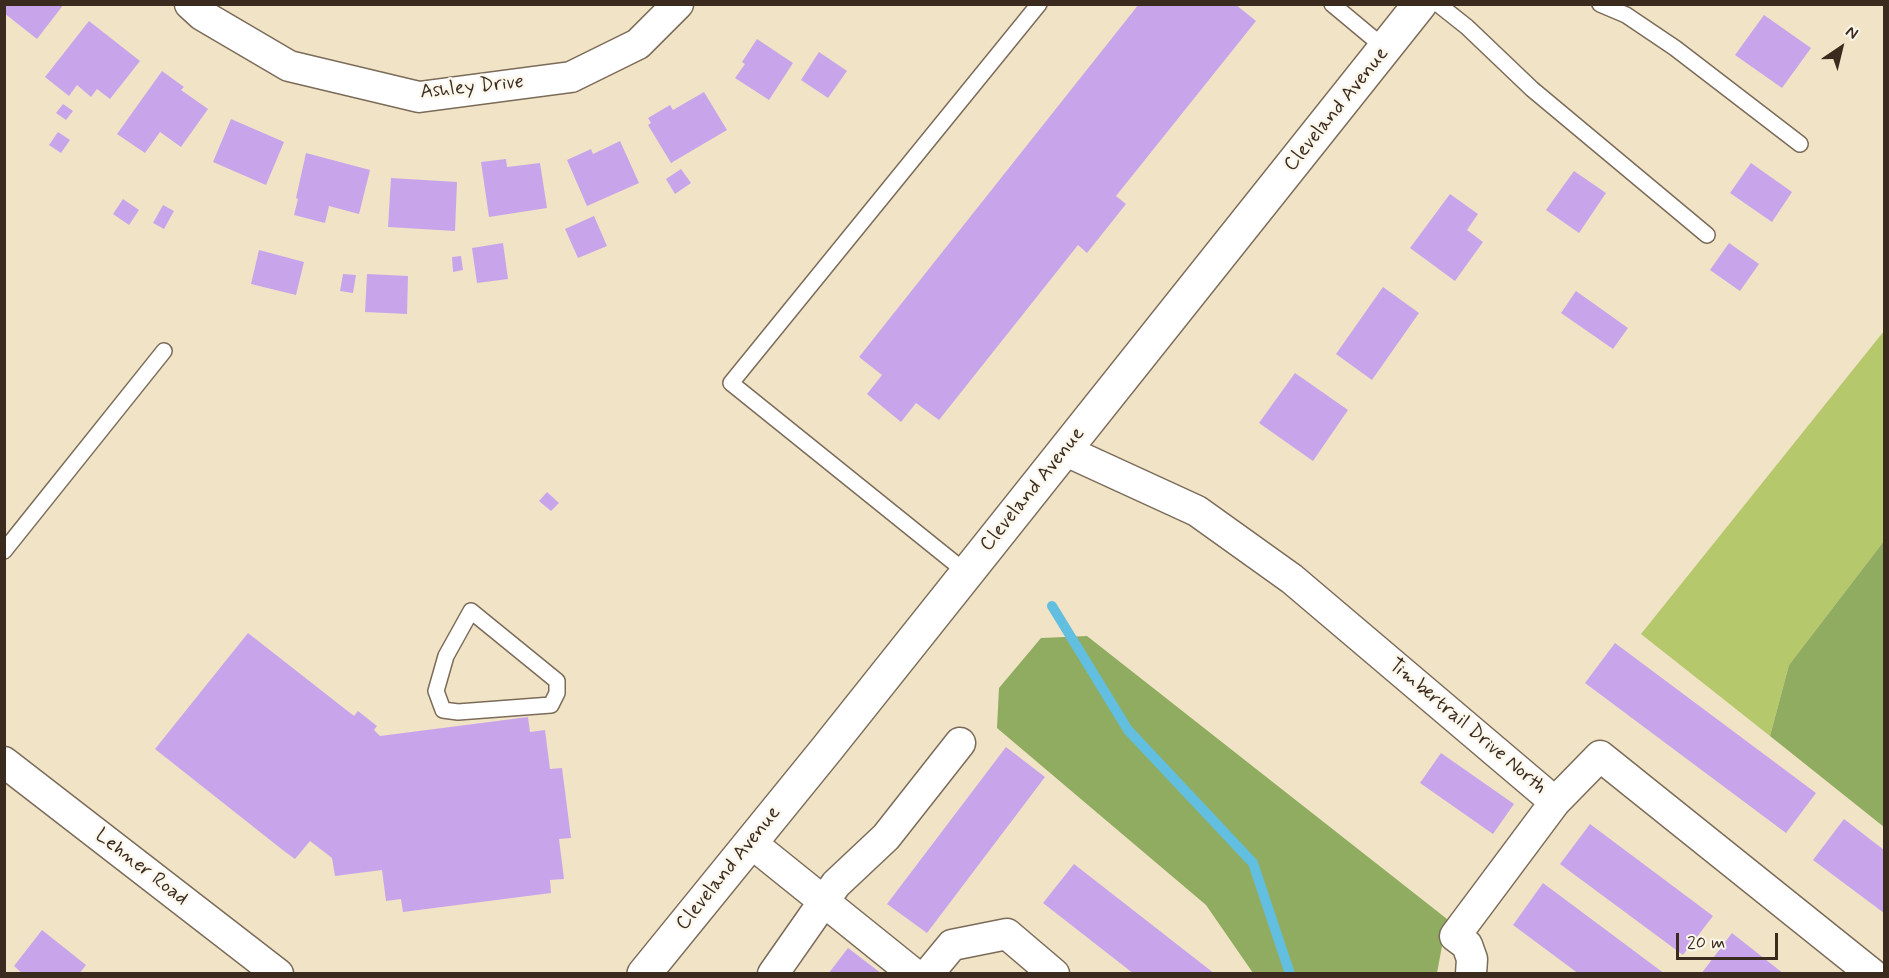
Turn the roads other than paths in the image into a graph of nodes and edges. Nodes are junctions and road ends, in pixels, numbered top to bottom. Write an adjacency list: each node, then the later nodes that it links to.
1 (190, 4): 2 (street, Ashley Drive)
2 (678, 4)
3 (1039, 4): 14 (lane)
4 (1332, 4): 8 (lane)
5 (1420, 4): 8 (main road, Cleveland Avenue)
6 (1438, 4): 10 (lane)
7 (1600, 4): 9 (lane)
8 (1386, 49): 12 (main road, Cleveland Avenue)
9 (1800, 144)
10 (1707, 235)
11 (164, 351): 13 (lane)
12 (1064, 450): 14 (main road, Cleveland Avenue); 18 (street, Timbertrail Drive North)
13 (4, 551)
14 (967, 573): 19 (main road, Cleveland Avenue)
15 (471, 610): 15 (lane)
16 (960, 743): 20 (street)
17 (4, 762): 21 (street, Lehner Road)
18 (1555, 802): 27 (street); 28 (street, Timbertrail Drive North)
19 (750, 842): 20 (street); 22 (main road, Cleveland Avenue)
20 (824, 902): 23 (street); 24 (street)
21 (278, 974)
22 (644, 974)
23 (773, 974)
24 (914, 974)
25 (928, 974): 26 (street)
26 (1054, 974)
27 (1471, 974)
28 (1872, 974)

